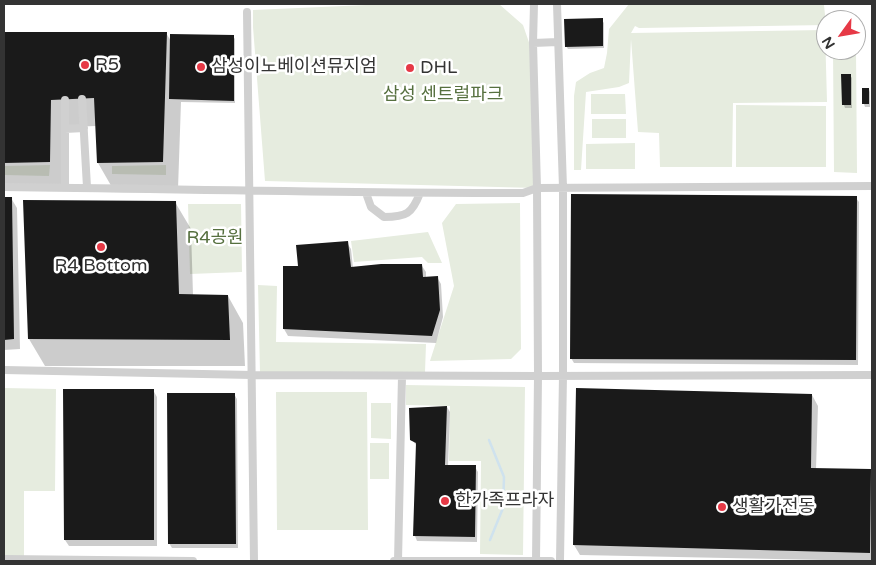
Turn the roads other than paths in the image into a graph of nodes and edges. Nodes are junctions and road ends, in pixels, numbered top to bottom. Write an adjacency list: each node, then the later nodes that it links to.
1 (534, 4): 5 (lane)
2 (557, 4): 4 (lane)
3 (247, 12): 16 (lane)
4 (558, 42): 5 (lane); 15 (lane)
5 (533, 44): 14 (lane)
6 (82, 99): 8 (lane)
7 (65, 100): 9 (lane)
8 (84, 128): 9 (lane); 13 (lane)
9 (65, 129): 12 (lane)
10 (872, 186): 15 (lane)
11 (4, 187): 12 (lane)
12 (65, 187): 13 (lane)
13 (87, 187): 16 (lane)
14 (537, 188): 15 (lane); 18 (lane); 24 (lane)
15 (563, 188): 21 (lane)
16 (249, 190): 17 (lane); 20 (lane)
17 (366, 193): 18 (lane); 18 (lane)
18 (420, 193)
19 (4, 370): 20 (lane)
20 (252, 374): 23 (lane); 27 (lane)
21 (563, 375): 22 (lane); 24 (lane); 32 (lane)
22 (872, 375)
23 (402, 376): 24 (lane); 29 (lane)
24 (538, 376): 30 (lane)
25 (4, 559): 26 (lane)
26 (193, 561)
27 (254, 561)
28 (394, 561): 29 (lane)
29 (398, 561): 30 (lane)
30 (536, 561): 31 (lane)
31 (551, 561)
32 (560, 561)

